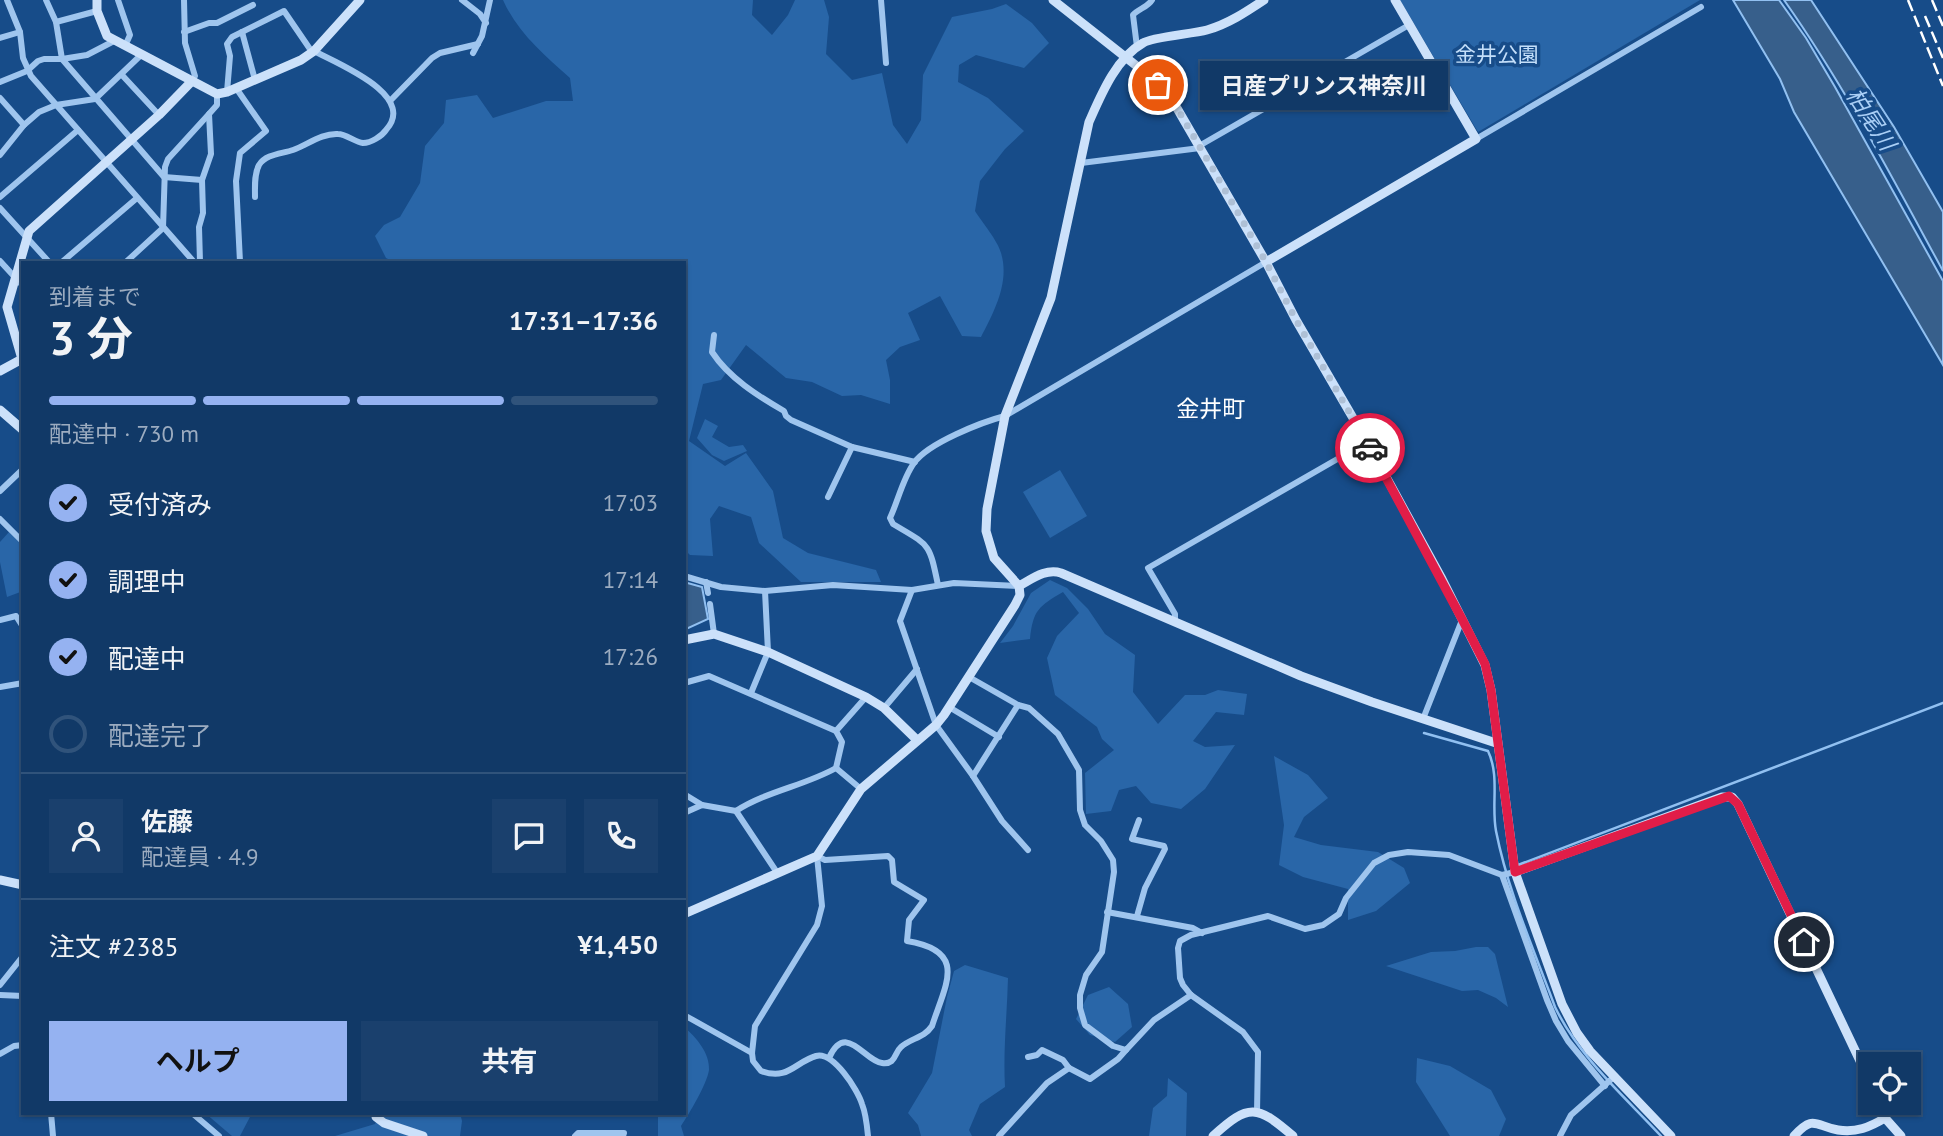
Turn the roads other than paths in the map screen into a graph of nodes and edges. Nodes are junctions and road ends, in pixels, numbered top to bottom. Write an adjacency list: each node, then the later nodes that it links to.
1 (8, 0): 20 (street)
2 (46, 0): 17 (street)
3 (97, 0): 16 (street)
4 (118, 0): 26 (street)
5 (184, 0): 21 (street)
6 (360, 0): 28 (street)
7 (462, 0): 18 (street)
8 (490, 0): 18 (street)
9 (881, 0): 33 (street)
10 (1053, 0): 31 (street)
11 (1152, 0): 27 (street)
12 (1264, 0): 27 (street)
13 (1395, 0): 19 (street)
14 (254, 5): 21 (street)
15 (1701, 8): 48 (street)
16 (97, 11): 17 (street); 24 (street)
17 (56, 22): 32 (street)
18 (486, 23): 25 (street)
19 (1409, 24): 48 (street); 50 (street)
20 (20, 32): 23 (street); 34 (street)
21 (184, 32): 37 (street)
22 (242, 32): 28 (street); 36 (street); 39 (street)
23 (0, 38)
24 (114, 41): 26 (street); 32 (street)
25 (478, 44): 29 (street); 42 (street)
26 (125, 46): 30 (street)
27 (1137, 47): 31 (street)
28 (313, 52): 36 (street); 42 (street)
29 (473, 53)
30 (141, 55): 35 (street); 37 (street)
31 (1125, 57): 50 (street); 53 (street)
32 (62, 59): 34 (street); 41 (street)
33 (886, 63)
34 (27, 71): 38 (street); 43 (street)
35 (122, 75): 41 (street); 45 (street)
36 (255, 80): 39 (street)
37 (192, 81): 39 (street); 45 (street)
38 (0, 82)
39 (227, 91): 44 (street); 67 (street)
40 (0, 98): 46 (street)
41 (95, 99): 43 (street); 49 (street)
42 (390, 101): 57 (street)
43 (56, 105): 46 (street); 47 (street)
44 (209, 114): 54 (street); 55 (street)
45 (159, 115): 49 (street)
46 (24, 125): 51 (street)
47 (78, 130): 52 (street); 56 (street)
48 (1476, 139): 69 (street)
49 (131, 140): 52 (street); 54 (street)
50 (1200, 147): 53 (street); 69 (street)
51 (0, 154)
52 (106, 163): 58 (street); 61 (street)
53 (1081, 163): 77 (street)
54 (164, 177): 55 (street); 60 (street)
55 (202, 180): 66 (street)
56 (0, 197)
57 (255, 197)
58 (137, 198): 60 (street); 63 (street)
59 (0, 208): 61 (street)
60 (163, 228): 64 (street); 65 (street)
61 (26, 237): 62 (street); 70 (street)
62 (48, 261)
63 (63, 261)
64 (126, 261)
65 (189, 261)
66 (200, 261)
67 (240, 261)
68 (1, 262): 70 (street)
69 (1266, 262): 77 (street); 79 (street)
70 (15, 278): 71 (street); 73 (street)
71 (21, 284)
72 (714, 335): 80 (street)
73 (21, 352)
74 (21, 360): 75 (street)
75 (0, 371)
76 (0, 410): 78 (street)
77 (1005, 416): 81 (street); 90 (street)
78 (21, 428)
79 (1367, 442): 95 (street); 97 (street)
80 (852, 447): 81 (street); 84 (street)
81 (915, 462): 89 (street)
82 (21, 471): 83 (street)
83 (0, 491)
84 (828, 497)
85 (0, 519): 86 (street)
86 (21, 540)
87 (686, 577): 88 (street)
88 (706, 582): 92 (street); 93 (street)
89 (938, 585): 90 (street); 91 (street)
90 (1019, 586): 97 (street); 103 (street)
91 (912, 590): 92 (street); 102 (street)
92 (765, 592): 101 (street)
93 (708, 593)
94 (710, 604): 99 (street)
95 (1462, 619): 112 (street); 117 (street)
96 (0, 620): 98 (street)
97 (1175, 622): 112 (street)
98 (21, 624)
99 (714, 634): 100 (street); 101 (street)
100 (686, 640)
101 (768, 652): 107 (street); 108 (street)
102 (917, 668): 111 (street); 113 (street)
103 (969, 677): 109 (street); 110 (street)
104 (686, 682): 107 (street)
105 (21, 683): 106 (street)
106 (0, 686)
107 (751, 693): 114 (street)
108 (866, 697): 111 (street); 114 (street)
109 (1018, 705): 115 (street); 132 (street)
110 (949, 707): 113 (street); 115 (street)
111 (884, 708): 116 (street)
112 (1423, 719): 117 (street)
113 (936, 725): 116 (street); 119 (street)
114 (836, 731): 118 (street)
115 (999, 737): 119 (street)
116 (917, 740): 120 (street)
117 (1496, 743): 128 (street)
118 (836, 768): 120 (street); 123 (street)
119 (973, 776): 126 (street)
120 (861, 789): 127 (street)
121 (686, 795): 122 (street)
122 (702, 805): 123 (street); 124 (street)
123 (736, 811): 129 (street)
124 (686, 812)
125 (1139, 820): 134 (street)
126 (1028, 850)
127 (817, 856): 129 (street); 144 (street); 148 (street)
128 (1509, 872): 135 (street); 146 (street); 150 (street); 151 (street)
129 (778, 874): 133 (street)
130 (0, 880): 131 (street)
131 (21, 885)
132 (1107, 912): 134 (street); 143 (street)
133 (686, 913)
134 (1137, 916): 135 (street)
135 (1202, 933): 139 (street)
136 (21, 959): 137 (street)
137 (0, 985)
138 (0, 995): 140 (street)
139 (1192, 995): 143 (street); 152 (street)
140 (21, 996)
141 (686, 1015): 144 (street)
142 (21, 1045): 145 (street)
143 (1126, 1050): 149 (street)
144 (752, 1053): 148 (street)
145 (0, 1054)
146 (1858, 1056)
147 (1028, 1057): 149 (street)
148 (829, 1058): 163 (street)
149 (1069, 1068): 164 (street)
150 (1615, 1076): 151 (street); 168 (street)
151 (1605, 1086): 167 (street)
152 (1257, 1113): 165 (street); 166 (street)
153 (51, 1115): 158 (street)
154 (194, 1115): 159 (street)
155 (376, 1115): 160 (street)
156 (1884, 1115): 157 (street)
157 (1885, 1118): 169 (street); 170 (street)
158 (53, 1136)
159 (219, 1136)
160 (423, 1136)
161 (575, 1136): 162 (street)
162 (624, 1136)
163 (868, 1136)
164 (999, 1136)
165 (1213, 1136)
166 (1293, 1136)
167 (1560, 1136)
168 (1671, 1136)
169 (1794, 1136)
170 (1901, 1136)

